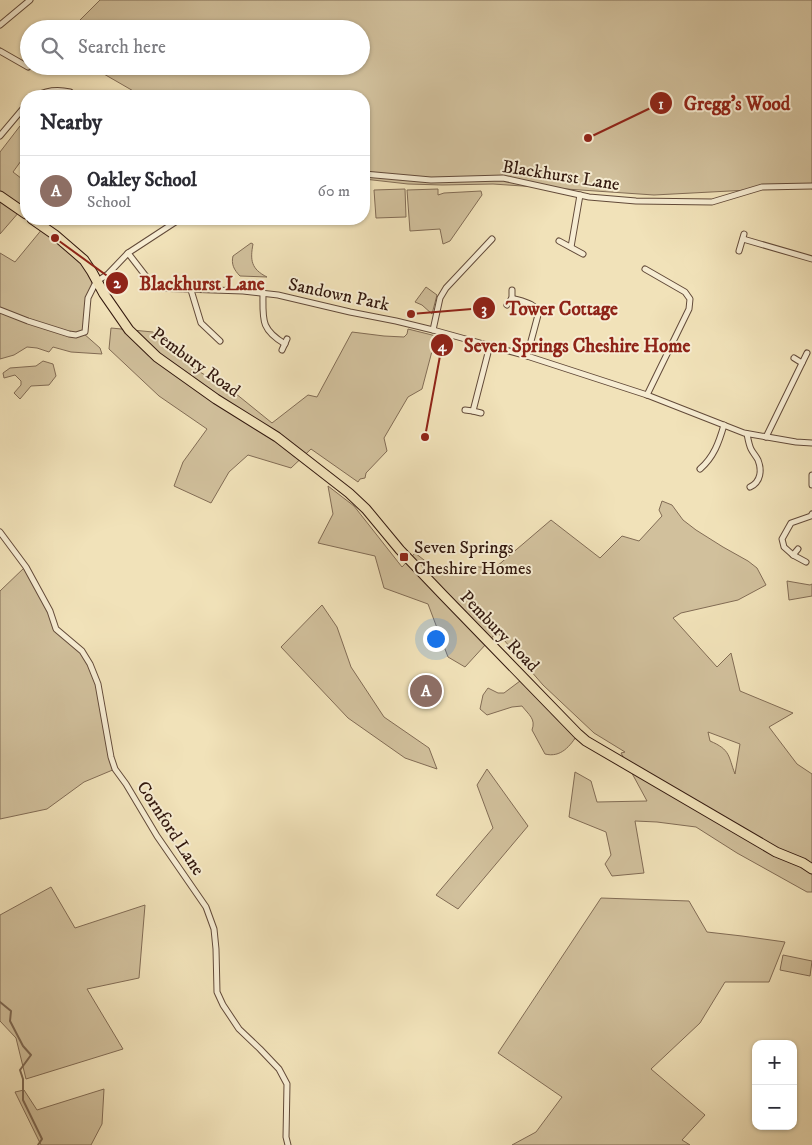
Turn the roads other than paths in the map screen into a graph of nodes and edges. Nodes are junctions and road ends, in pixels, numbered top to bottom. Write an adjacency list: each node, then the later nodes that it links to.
1 (30, 0): 2 (street)
2 (0, 25)
3 (0, 51): 4 (street)
4 (20, 62)
5 (20, 112): 6 (street)
6 (0, 136)
7 (370, 175): 9 (street, Blackhurst Lane)
8 (812, 186): 9 (street, Blackhurst Lane)
9 (580, 195): 16 (street)
10 (0, 196): 11 (main road)
11 (20, 210)
12 (41, 225): 22 (main road, Pembury Road)
13 (171, 225): 18 (street)
14 (492, 239): 29 (street)
15 (559, 241): 16 (street)
16 (571, 247): 19 (street)
17 (739, 250): 20 (street)
18 (128, 253): 22 (street); 23 (street, Sandown Park)
19 (583, 254)
20 (812, 259)
21 (645, 269): 37 (street)
22 (96, 282): 28 (street); 54 (main road, Pembury Road)
23 (192, 290): 25 (street, Sandown Park); 30 (street)
24 (512, 290): 26 (street)
25 (263, 293): 29 (street, Sandown Park); 31 (street)
26 (512, 298): 27 (street); 34 (street)
27 (507, 305)
28 (0, 310)
29 (433, 330): 32 (street, Sandown Park)
30 (220, 341)
31 (285, 344)
32 (490, 345): 34 (street, Sandown Park); 39 (street)
33 (807, 353): 36 (street)
34 (527, 356): 37 (street, Sandown Park)
35 (794, 358): 36 (street)
36 (802, 363): 43 (street)
37 (647, 395): 41 (street, Sandown Park)
38 (465, 410): 39 (street)
39 (473, 411): 40 (street)
40 (481, 413)
41 (724, 425): 42 (street, Sandown Park); 45 (street)
42 (747, 434): 43 (street, Sandown Park); 48 (street)
43 (766, 437): 44 (street, Sandown Park)
44 (812, 443)
45 (700, 468)
46 (812, 475): 47 (street)
47 (812, 485)
48 (750, 487)
49 (812, 514): 52 (street)
50 (0, 532): 56 (street, Cornford Lane)
51 (798, 549): 52 (street)
52 (793, 555): 53 (street)
53 (806, 562)
54 (807, 863): 55 (main road, Pembury Road)
55 (812, 869)
56 (288, 1145)

